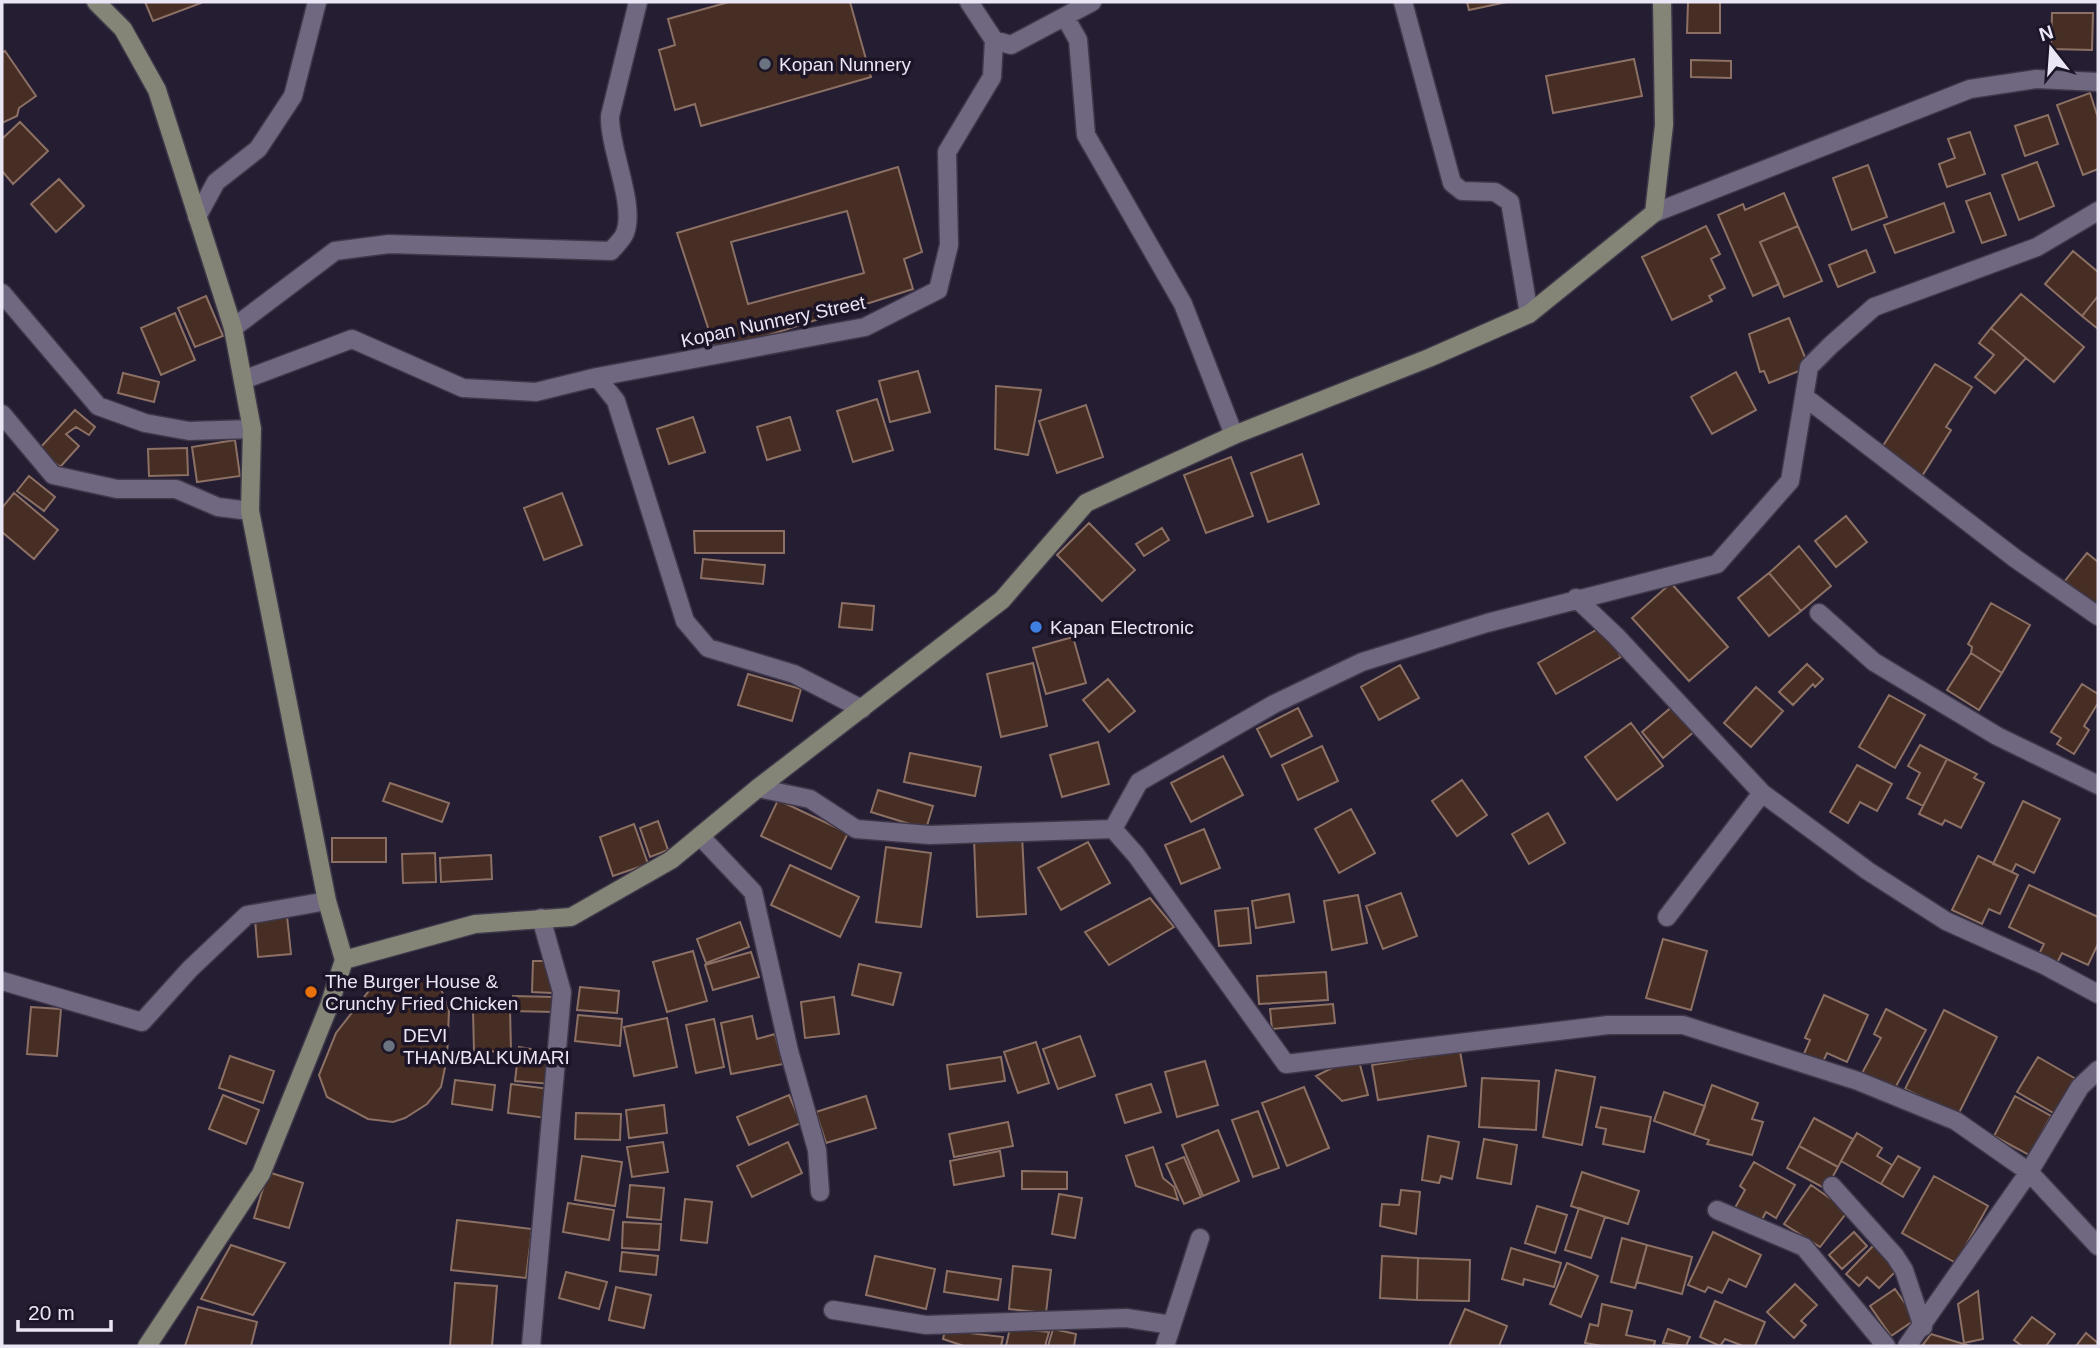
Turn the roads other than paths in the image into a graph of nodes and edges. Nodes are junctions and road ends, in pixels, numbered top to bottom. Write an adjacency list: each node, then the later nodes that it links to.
1 (96, 2): 13 (main road)
2 (317, 2): 13 (street)
3 (638, 2): 16 (street)
4 (969, 2): 9 (street)
5 (1092, 2): 8 (street)
6 (1404, 2): 15 (street)
7 (1662, 2): 12 (main road)
8 (1065, 17): 9 (street); 22 (street)
9 (999, 43): 17 (street, Kopan Nunnery Street)
10 (2098, 82): 12 (street)
11 (2098, 211): 19 (street)
12 (1654, 214): 15 (main road)
13 (197, 217): 16 (main road)
14 (2, 293): 21 (street)
15 (1529, 314): 22 (main road)
16 (233, 328): 18 (main road)
17 (597, 377): 18 (street, Kopan Nunnery Street); 27 (street)
18 (243, 380): 21 (main road)
19 (1806, 398): 24 (street); 26 (street)
20 (2, 414): 23 (street)
21 (252, 429): 23 (main road)
22 (1234, 435): 27 (main road)
23 (250, 510): 33 (main road)
24 (1576, 598): 30 (street); 31 (street)
25 (1819, 613): 28 (street)
26 (2098, 616)
27 (862, 709): 29 (main road)
28 (2098, 785)
29 (758, 788): 31 (street); 32 (main road)
30 (1762, 793): 34 (street); 38 (street)
31 (1113, 828): 40 (street)
32 (700, 836): 35 (main road); 42 (street)
33 (327, 901): 36 (main road); 37 (street)
34 (1667, 917)
35 (541, 918): 36 (main road); 50 (street)
36 (344, 960): 49 (main road)
37 (2, 981)
38 (2098, 994)
39 (2098, 1070): 40 (street)
40 (2029, 1172): 45 (street); 48 (street)
41 (1832, 1186): 48 (street)
42 (820, 1192)
43 (1717, 1210): 52 (street)
44 (1200, 1238): 47 (street)
45 (2098, 1246)
46 (833, 1310): 47 (street)
47 (1172, 1325): 51 (street)
48 (1923, 1327): 53 (street)
49 (147, 1346)
50 (531, 1346)
51 (1165, 1346)
52 (1886, 1346)
53 (1908, 1346)

